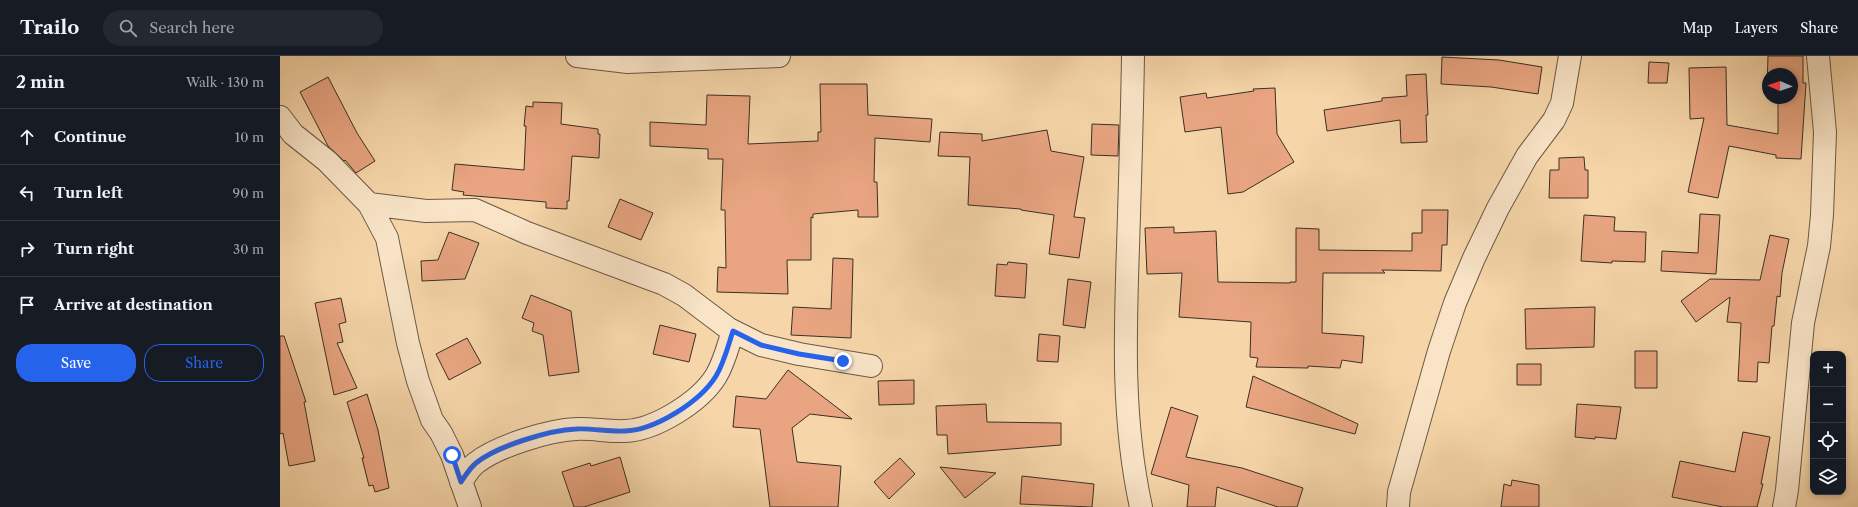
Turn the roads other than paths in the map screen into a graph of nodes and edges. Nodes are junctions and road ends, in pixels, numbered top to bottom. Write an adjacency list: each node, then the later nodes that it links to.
1 (578, 56): 2 (street)
2 (779, 56)
3 (1133, 56): 11 (street)
4 (1570, 56): 12 (street)
5 (1818, 56): 13 (street)
6 (280, 117): 7 (street)
7 (369, 204): 8 (street); 10 (street)
8 (733, 331): 9 (street); 10 (street)
9 (871, 366)
10 (463, 498)
11 (1140, 507)
12 (1398, 507)
13 (1784, 507)

